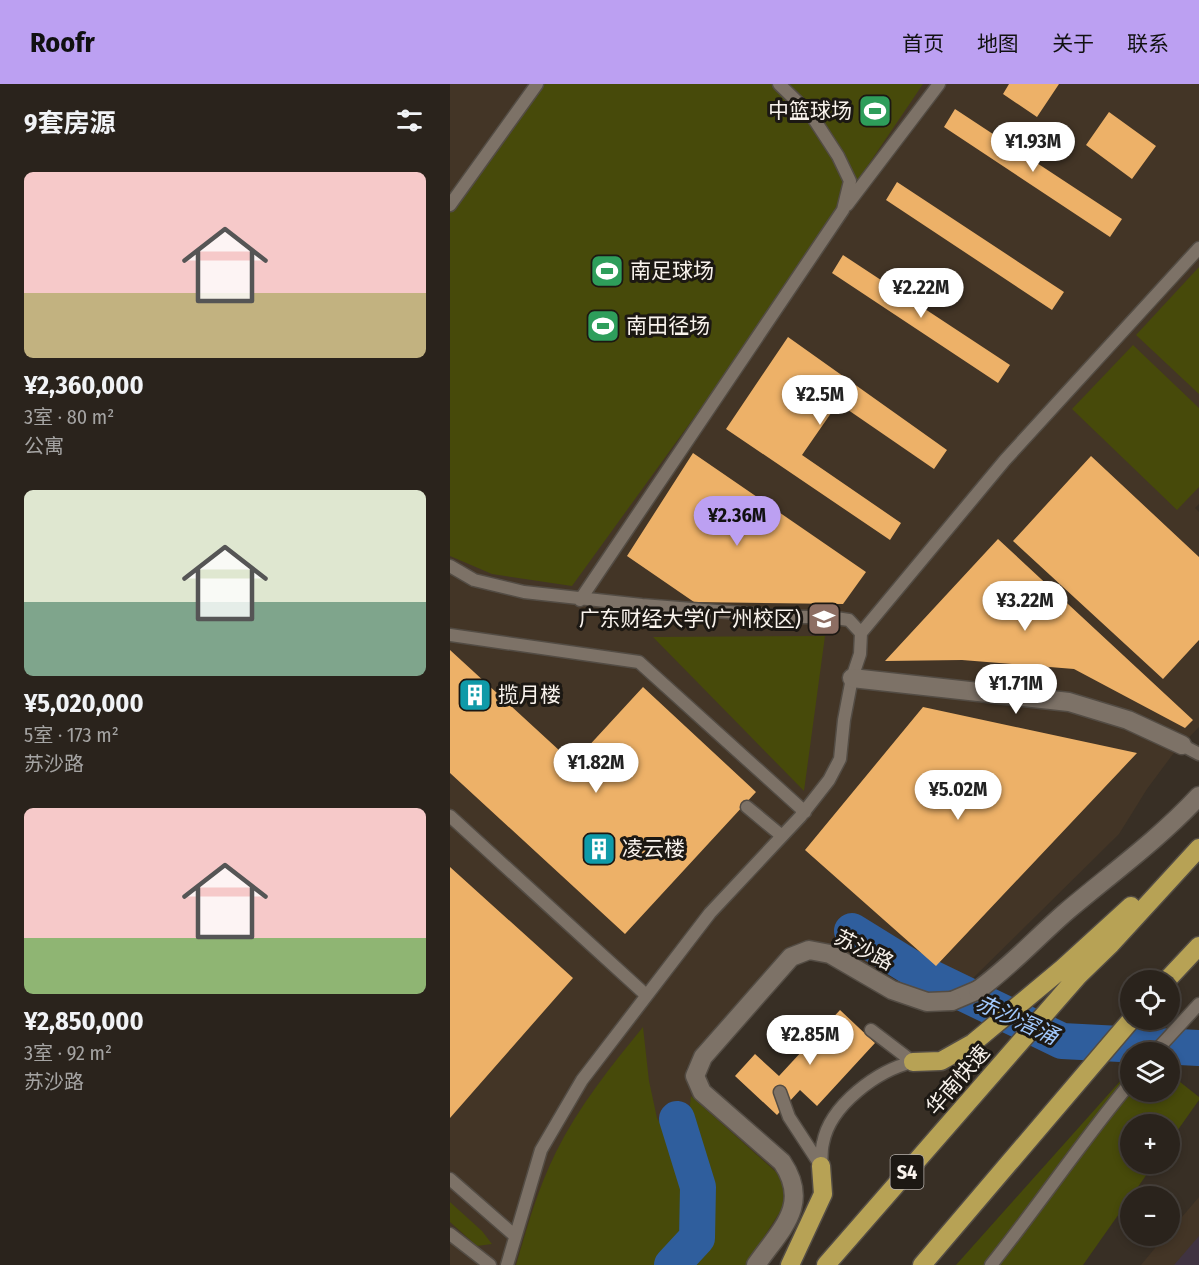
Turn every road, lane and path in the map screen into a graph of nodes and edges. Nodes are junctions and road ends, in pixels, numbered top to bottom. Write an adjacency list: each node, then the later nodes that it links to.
1 (537, 84): 4 (lane)
2 (779, 84): 5 (lane)
3 (939, 84): 5 (lane)
4 (450, 206)
5 (843, 210): 8 (lane)
6 (1199, 248): 9 (lane)
7 (450, 567): 8 (lane)
8 (580, 600): 9 (lane)
9 (861, 633): 11 (lane)
10 (450, 635): 16 (lane)
11 (852, 678): 12 (street); 16 (lane)
12 (1182, 745): 13 (lane)
13 (1199, 754)
14 (1199, 796): 37 (street, 苏沙路)
15 (747, 807): 18 (lane)
16 (805, 812): 18 (lane)
17 (450, 816): 23 (lane)
18 (782, 836): 23 (lane)
19 (1199, 846): 22 (highway, 华南快速 / S4)
20 (1199, 946): 21 (highway)
21 (1176, 970)
22 (1070, 972): 28 (highway); 39 (highway, 华南快速 / S4)
23 (646, 995): 34 (lane)
24 (1199, 1004): 27 (lane)
25 (871, 1030): 28 (lane)
26 (1123, 1030): 40 (highway)
27 (1164, 1042)
28 (913, 1062): 31 (lane)
29 (780, 1092): 31 (lane)
30 (1120, 1096): 41 (lane)
31 (821, 1166): 38 (highway)
32 (450, 1179): 34 (lane)
33 (450, 1234): 35 (lane)
34 (514, 1235): 36 (lane)
35 (490, 1265)
36 (507, 1265)
37 (756, 1265)
38 (790, 1265)
39 (826, 1265)
40 (922, 1265)
41 (991, 1265)

